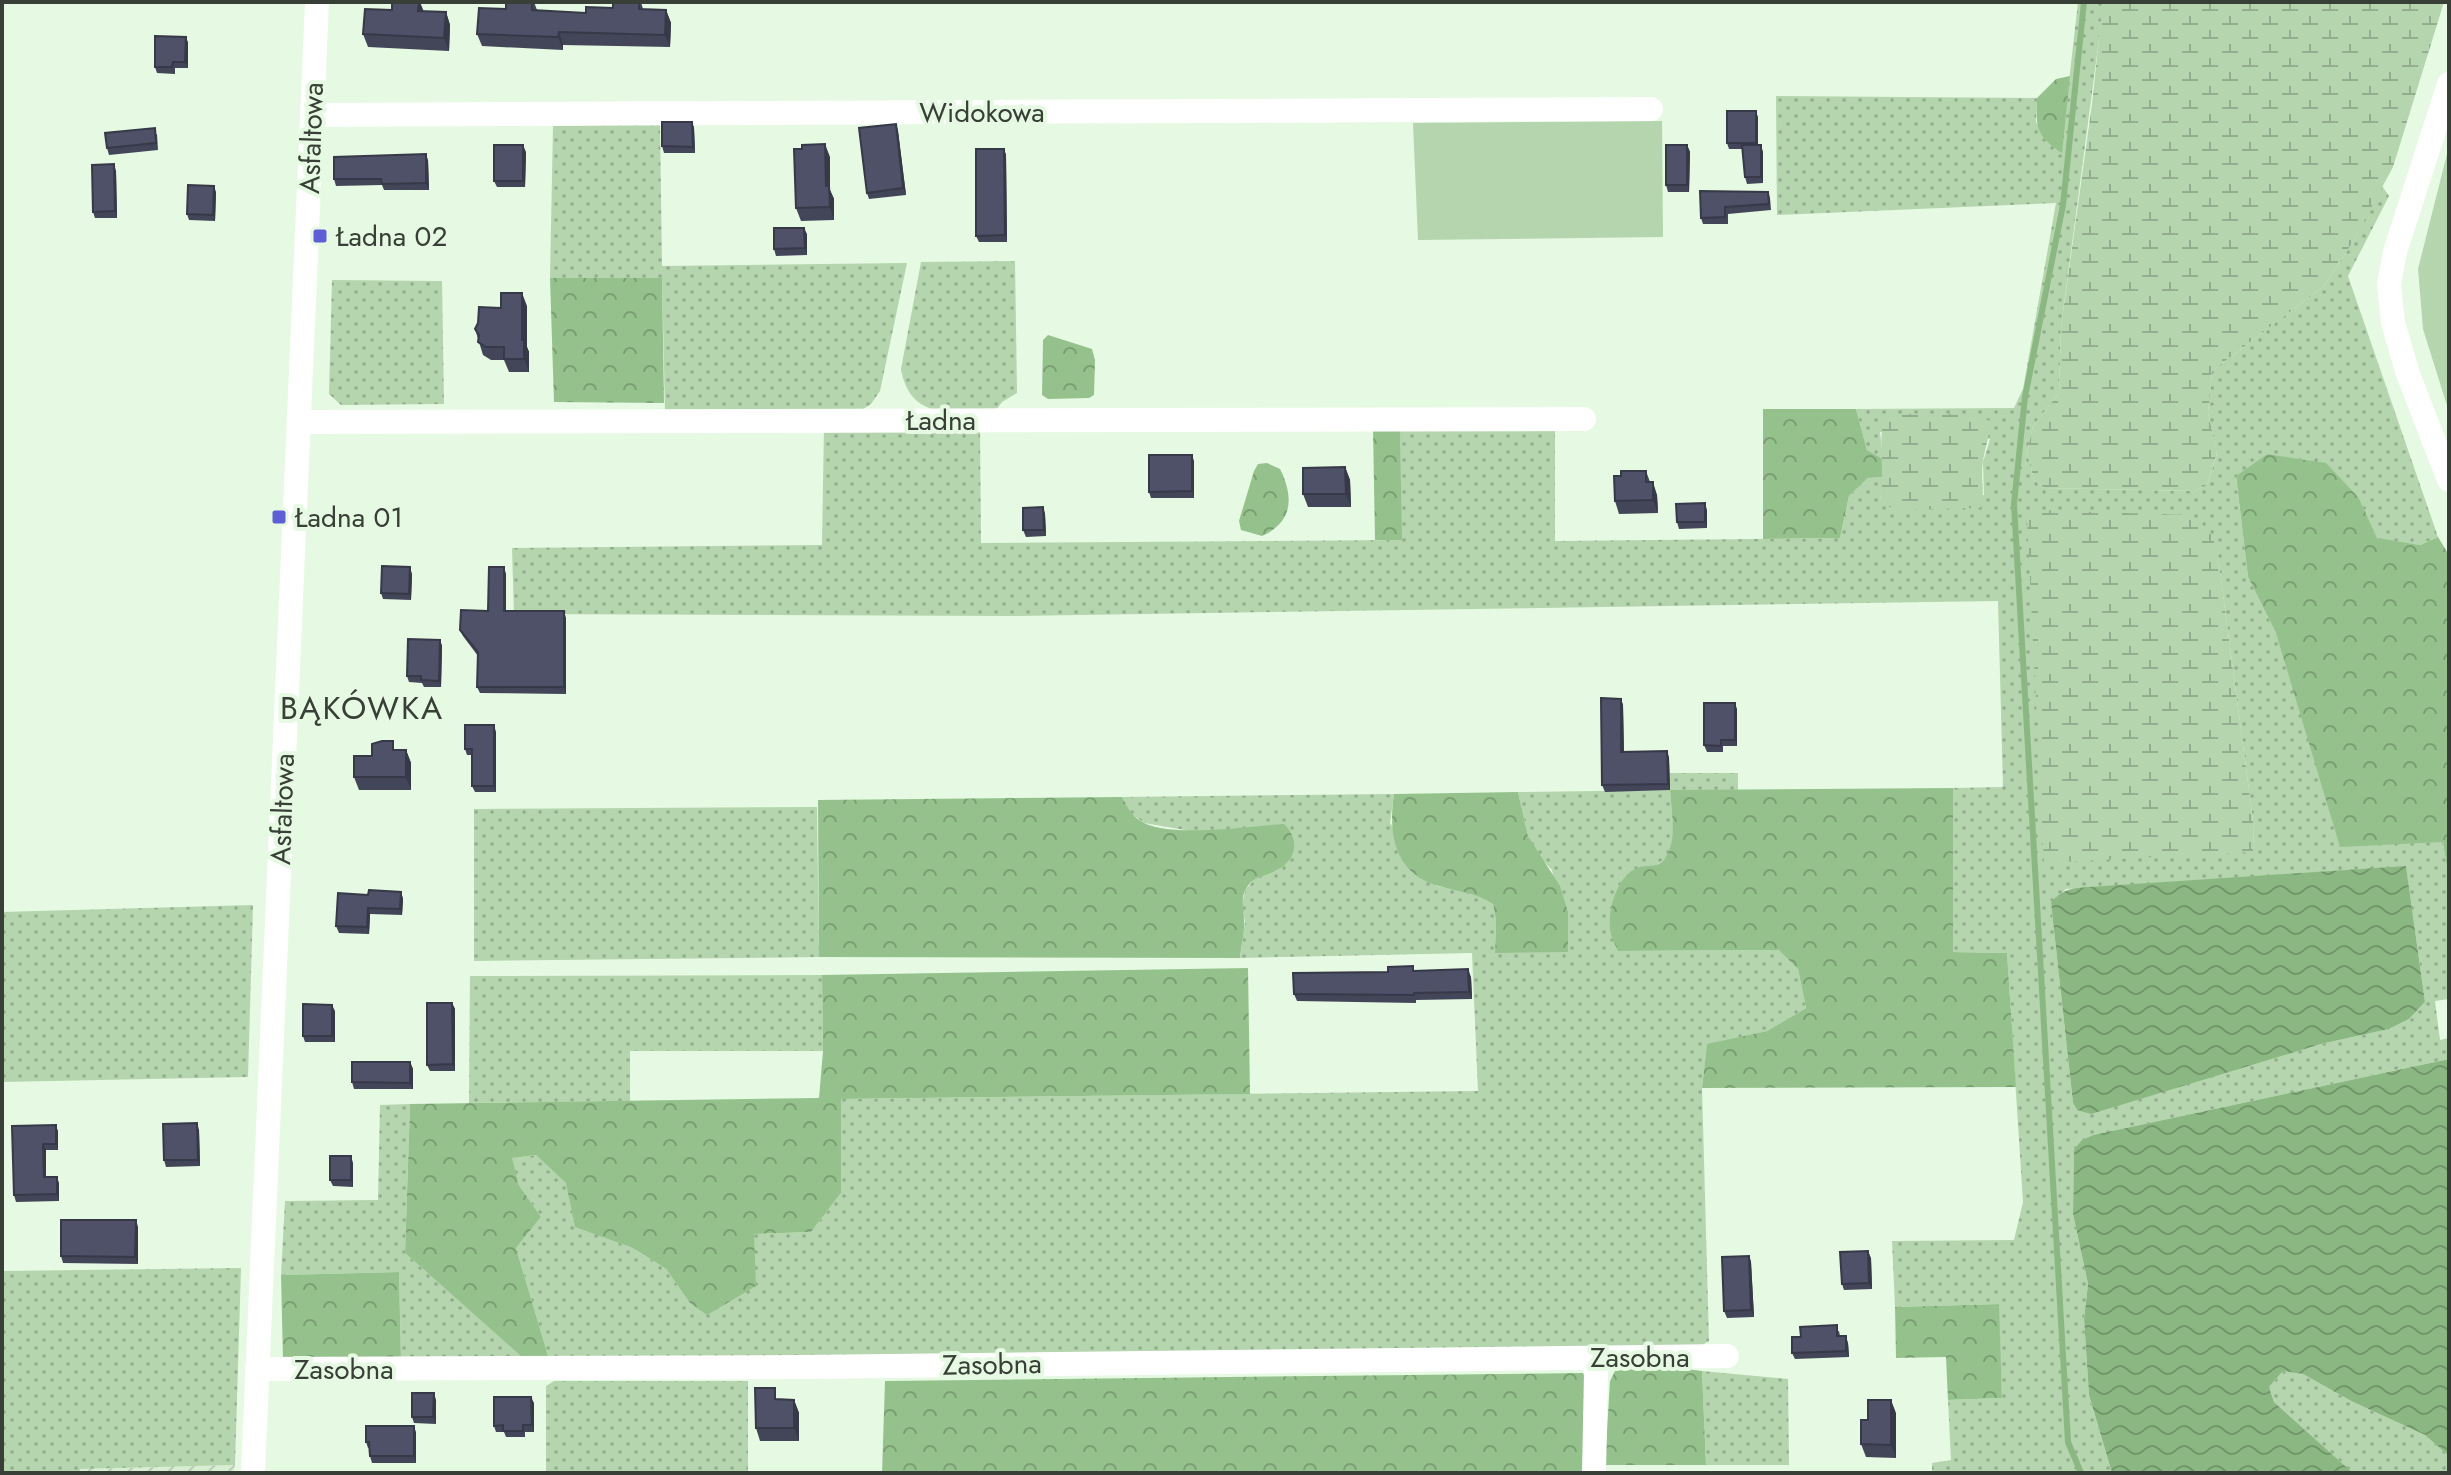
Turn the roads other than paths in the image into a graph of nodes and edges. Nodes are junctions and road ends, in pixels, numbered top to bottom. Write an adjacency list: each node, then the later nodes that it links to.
1 (317, 2): 4 (street, Asfaltowa)
2 (2449, 84): 7 (street)
3 (1651, 109): 4 (street, Widokowa)
4 (312, 115): 6 (street, Asfaltowa)
5 (1584, 419): 6 (street, Ładna)
6 (299, 422): 10 (street, Asfaltowa)
7 (2449, 480)
8 (1727, 1356): 9 (street, Zasobna)
9 (1591, 1357): 10 (street, Zasobna); 12 (street)
10 (257, 1369): 11 (street, Asfaltowa)
11 (253, 1473)
12 (1594, 1473)

